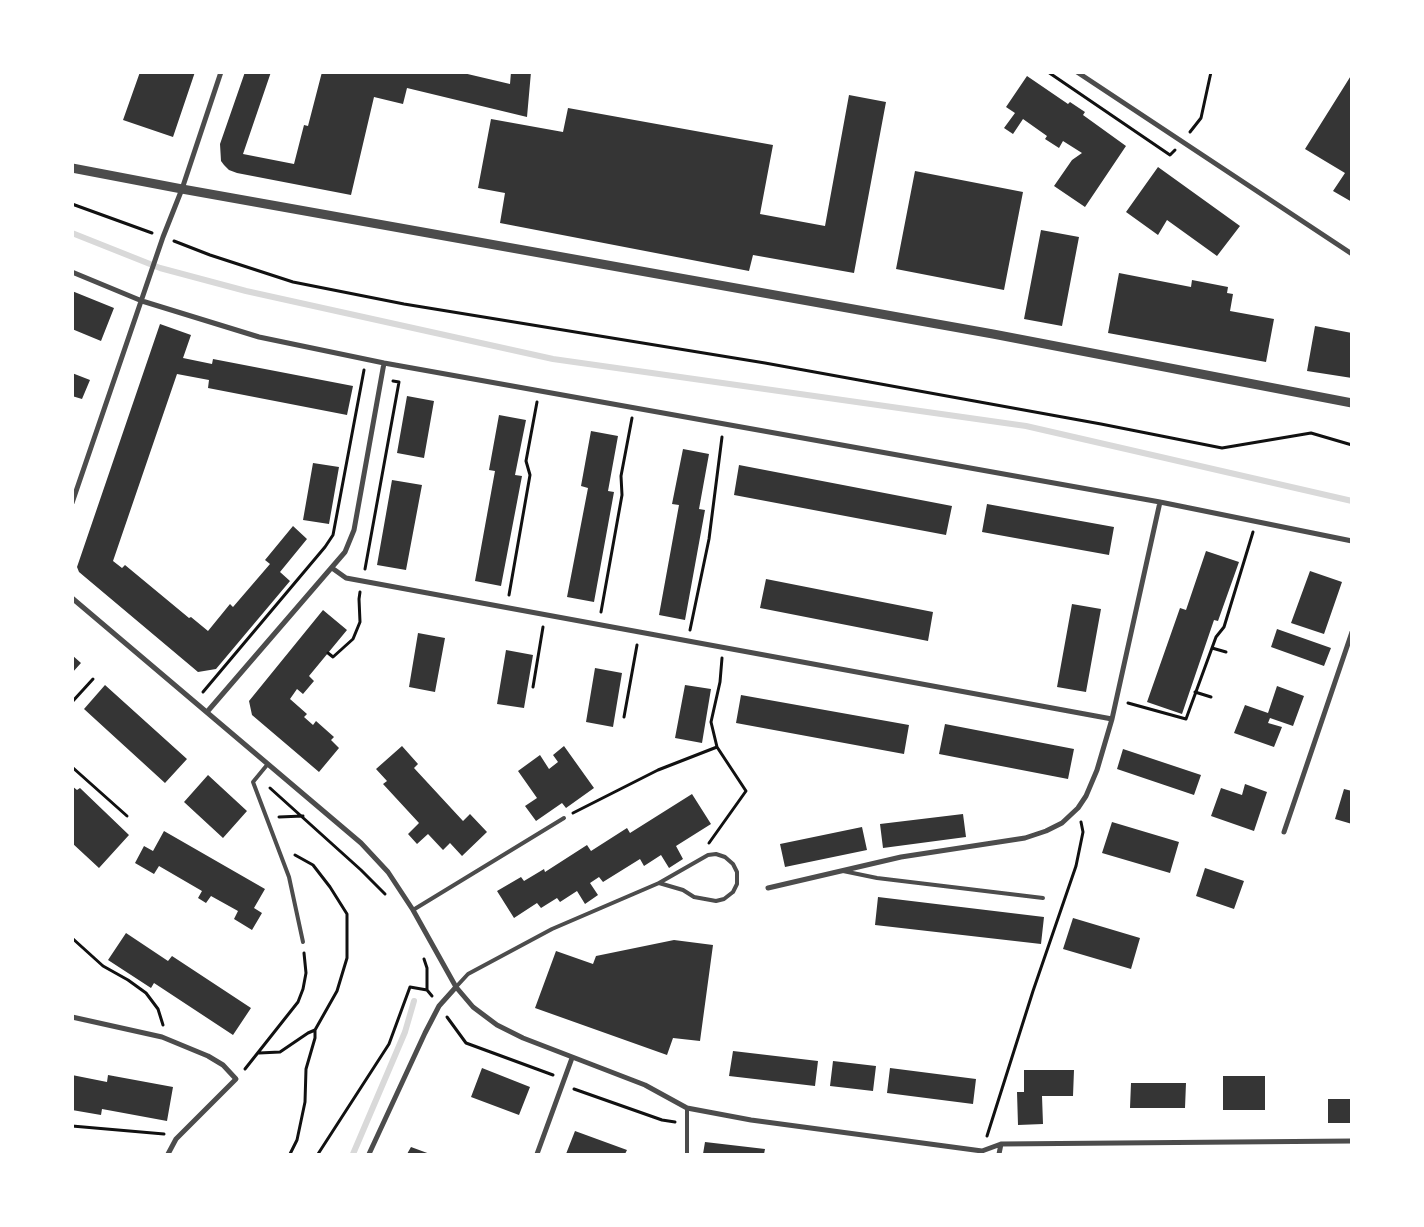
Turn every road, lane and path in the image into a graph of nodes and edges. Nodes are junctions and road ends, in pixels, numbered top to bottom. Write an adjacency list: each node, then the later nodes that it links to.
1 (221, 72): 7 (street)
2 (1048, 72): 5 (path)
3 (1077, 72): 5 (street)
4 (1211, 72): 5 (path)
5 (1182, 143): 10 (street)
6 (72, 168): 7 (street)
7 (182, 189): 9 (street); 16 (street)
8 (72, 204): 9 (path)
9 (163, 237): 12 (street); 19 (path)
10 (1352, 254)
11 (72, 272): 12 (street)
12 (142, 300): 13 (street); 21 (street)
13 (366, 359): 14 (street); 43 (path)
14 (384, 363): 15 (street); 24 (street)
15 (539, 390): 17 (street); 27 (path)
16 (1352, 403)
17 (634, 408): 18 (street); 29 (path)
18 (724, 424): 20 (street); 32 (path)
19 (1352, 446)
20 (1160, 502): 22 (street); 41 (street)
21 (72, 503)
22 (1256, 522): 23 (street); 34 (path)
23 (1352, 541)
24 (332, 568): 25 (street); 44 (street)
25 (362, 581): 27 (street); 36 (path)
26 (72, 598): 43 (street)
27 (507, 608): 28 (street)
28 (545, 614): 29 (street); 38 (path)
29 (599, 625): 30 (street)
30 (639, 632): 32 (street); 45 (path)
31 (1352, 632): 55 (street)
32 (688, 641): 33 (street)
33 (724, 648): 46 (street); 47 (path)
34 (1212, 648): 35 (path); 39 (path)
35 (1226, 652)
36 (328, 653)
37 (93, 679): 42 (path)
38 (533, 687)
39 (1195, 692): 40 (path); 41 (path)
40 (1211, 697)
41 (1116, 700): 46 (street)
42 (72, 702)
43 (194, 702): 44 (street)
44 (207, 712): 48 (street)
45 (624, 717)
46 (1112, 719): 58 (street)
47 (717, 747): 53 (path); 57 (path)
48 (266, 765): 52 (lane); 62 (street)
49 (72, 767): 50 (path)
50 (127, 816)
51 (303, 816): 52 (path)
52 (266, 817): 56 (lane)
53 (564, 818): 62 (lane)
54 (1083, 832): 74 (path)
55 (1284, 832)
56 (281, 855): 64 (lane); 68 (path)
57 (708, 856): 59 (lane); 59 (lane)
58 (841, 871): 60 (street); 61 (lane)
59 (659, 883): 65 (lane)
60 (768, 888)
61 (1043, 898)
62 (413, 910): 65 (street)
63 (72, 938): 69 (path)
64 (303, 942): 70 (path)
65 (456, 987): 71 (street); 82 (street)
66 (427, 990): 81 (path)
67 (72, 1017): 69 (street)
68 (315, 1030): 70 (path); 80 (path)
69 (162, 1037): 72 (street)
70 (259, 1052): 72 (path)
71 (572, 1058): 73 (street); 83 (street)
72 (236, 1078): 76 (street)
73 (688, 1108): 78 (street); 84 (lane)
74 (990, 1123)
75 (72, 1126): 76 (path)
76 (176, 1139): 79 (street)
77 (1352, 1141): 78 (street)
78 (1001, 1144): 85 (street)
79 (168, 1154)
80 (290, 1154)
81 (318, 1154)
82 (370, 1154)
83 (536, 1154)
84 (687, 1154)
85 (999, 1154)

